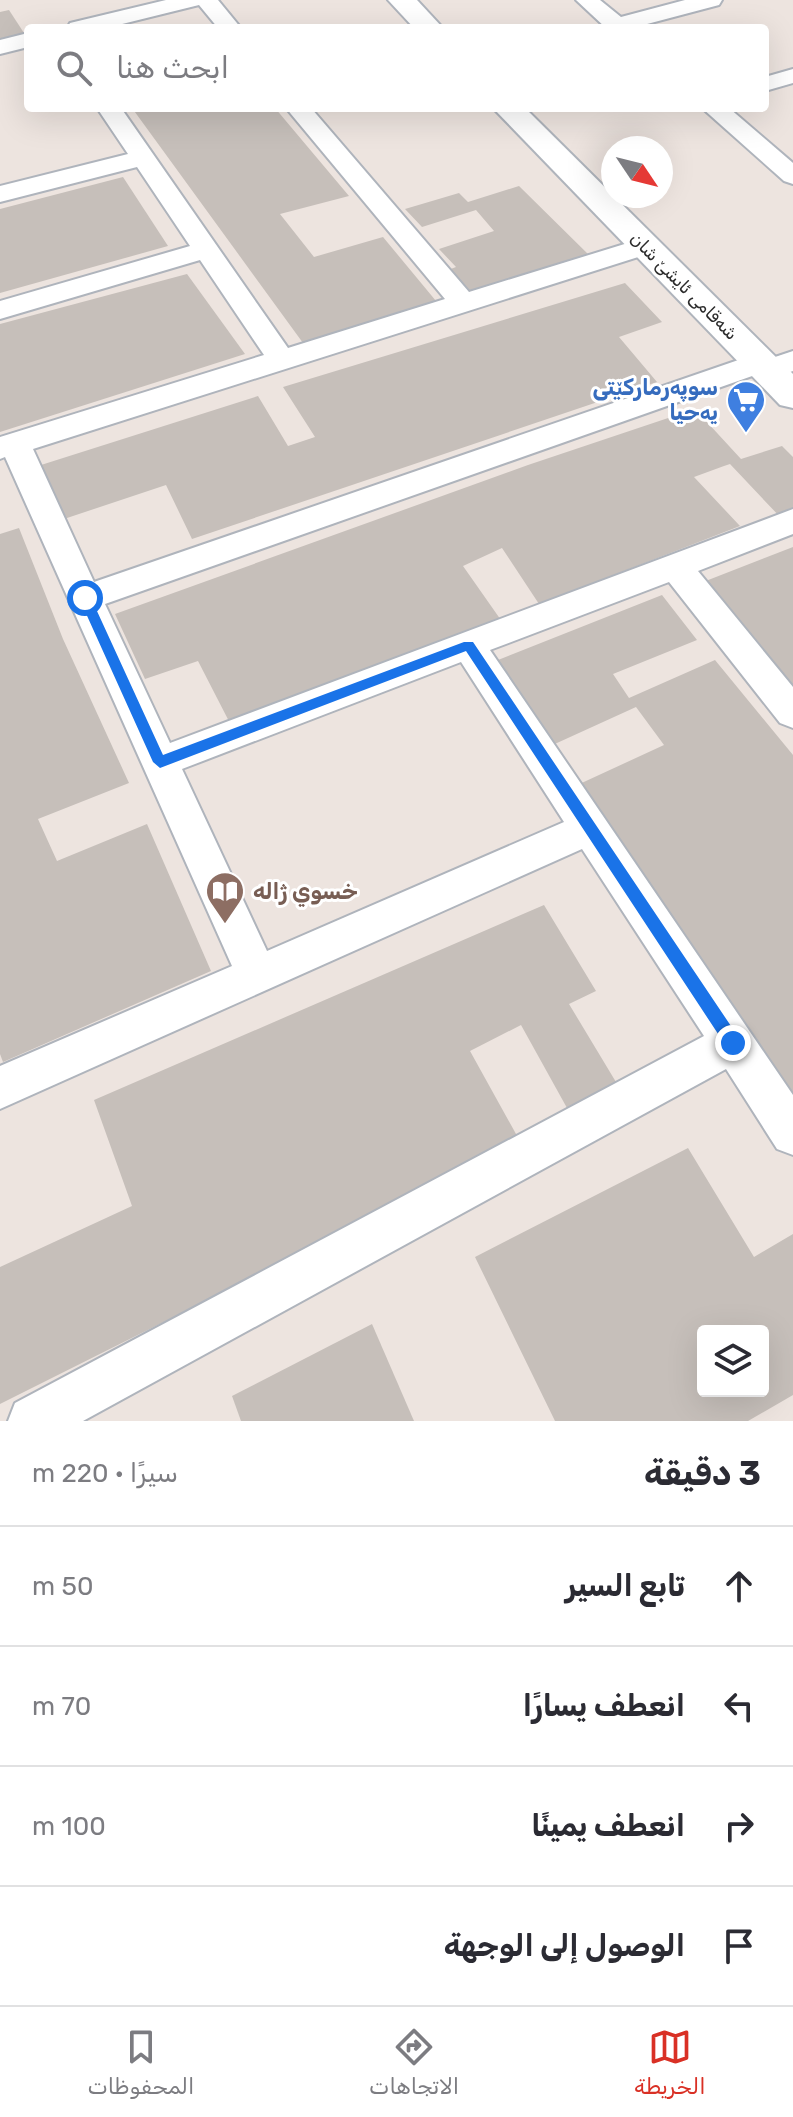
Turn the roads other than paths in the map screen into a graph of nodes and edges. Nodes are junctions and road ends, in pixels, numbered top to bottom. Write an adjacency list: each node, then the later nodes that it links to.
1 (194, 0): 6 (street)
2 (206, 0): 7 (street)
3 (402, 0): 8 (street)
4 (587, 0): 9 (street)
5 (711, 0): 10 (street)
6 (95, 24)
7 (227, 24)
8 (425, 24)
9 (615, 24)
10 (628, 24)
11 (24, 41): 12 (street)
12 (0, 47)
13 (793, 76): 14 (street)
14 (769, 83)
15 (112, 112): 19 (street)
16 (301, 112): 24 (street)
17 (512, 112): 22 (street, شەقامی ئایشێ شان)
18 (719, 112): 20 (street)
19 (143, 158): 21 (street); 23 (street)
20 (793, 176)
21 (0, 194)
22 (644, 246): 24 (street); 27 (street, شەقامی ئایشێ شان)
23 (206, 250): 25 (street); 26 (street)
24 (463, 303): 26 (street)
25 (0, 310)
26 (282, 360): 29 (street)
27 (773, 364): 28 (street, شەقامی ئایشێ شان); 32 (street)
28 (793, 396)
29 (8, 446): 32 (street)
30 (793, 521): 31 (street)
31 (675, 566): 33 (street); 34 (street)
32 (85, 598): 35 (street)
33 (468, 645): 35 (street); 36 (street)
34 (793, 713)
35 (160, 762): 37 (street)
36 (590, 828): 37 (street); 38 (street)
37 (257, 975): 39 (street)
38 (733, 1043): 40 (street); 41 (street)
39 (0, 1088)
40 (793, 1133)
41 (33, 1421)

